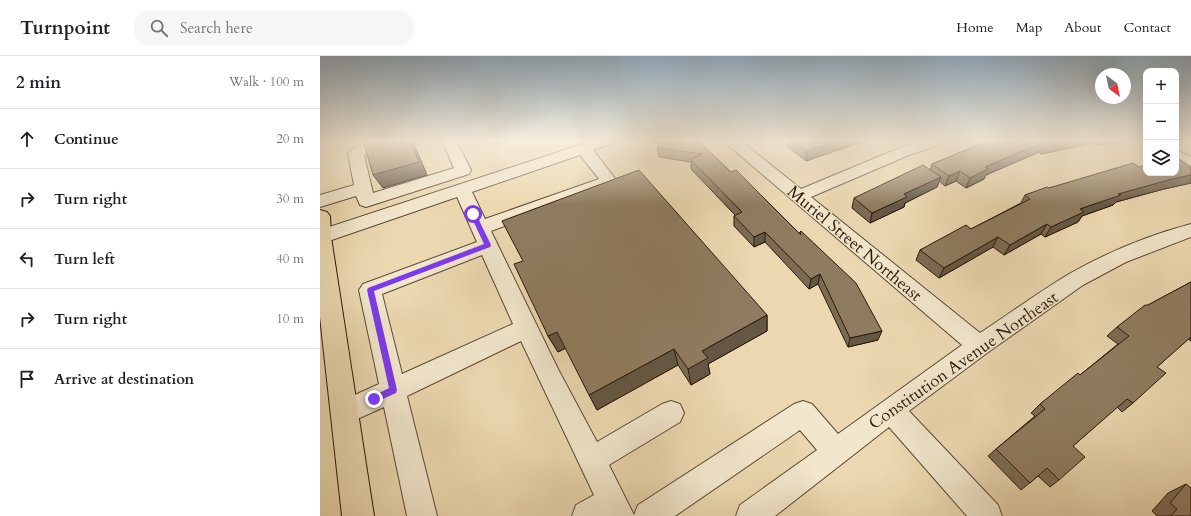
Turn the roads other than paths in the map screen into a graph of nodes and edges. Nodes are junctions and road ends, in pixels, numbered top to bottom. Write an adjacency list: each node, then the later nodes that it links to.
1 (358, 162): 7 (street)
2 (459, 162): 7 (street)
3 (540, 162): 8 (street)
4 (594, 162): 13 (street)
5 (758, 162): 9 (street, Muriel Street Northeast)
6 (878, 162): 9 (street)
7 (363, 188): 10 (street)
8 (462, 189): 11 (street); 13 (street)
9 (799, 196): 15 (street, Muriel Street Northeast)
10 (320, 201)
11 (320, 230): 18 (main road)
12 (1191, 230): 15 (street, Constitution Avenue Northeast)
13 (484, 237): 14 (street); 16 (street)
14 (527, 328): 16 (street); 21 (street)
15 (979, 346): 17 (street, Constitution Avenue Northeast)
16 (393, 390): 18 (street); 24 (street)
17 (891, 410): 20 (street, Constitution Avenue Northeast); 28 (street)
18 (344, 413): 23 (main road)
19 (671, 413): 21 (street)
20 (836, 452): 26 (street); 27 (street, Constitution Avenue Northeast)
21 (592, 460): 22 (street)
22 (616, 508): 25 (street)
23 (358, 516)
24 (422, 516)
25 (587, 516)
26 (649, 516)
27 (751, 516)
28 (987, 516)

